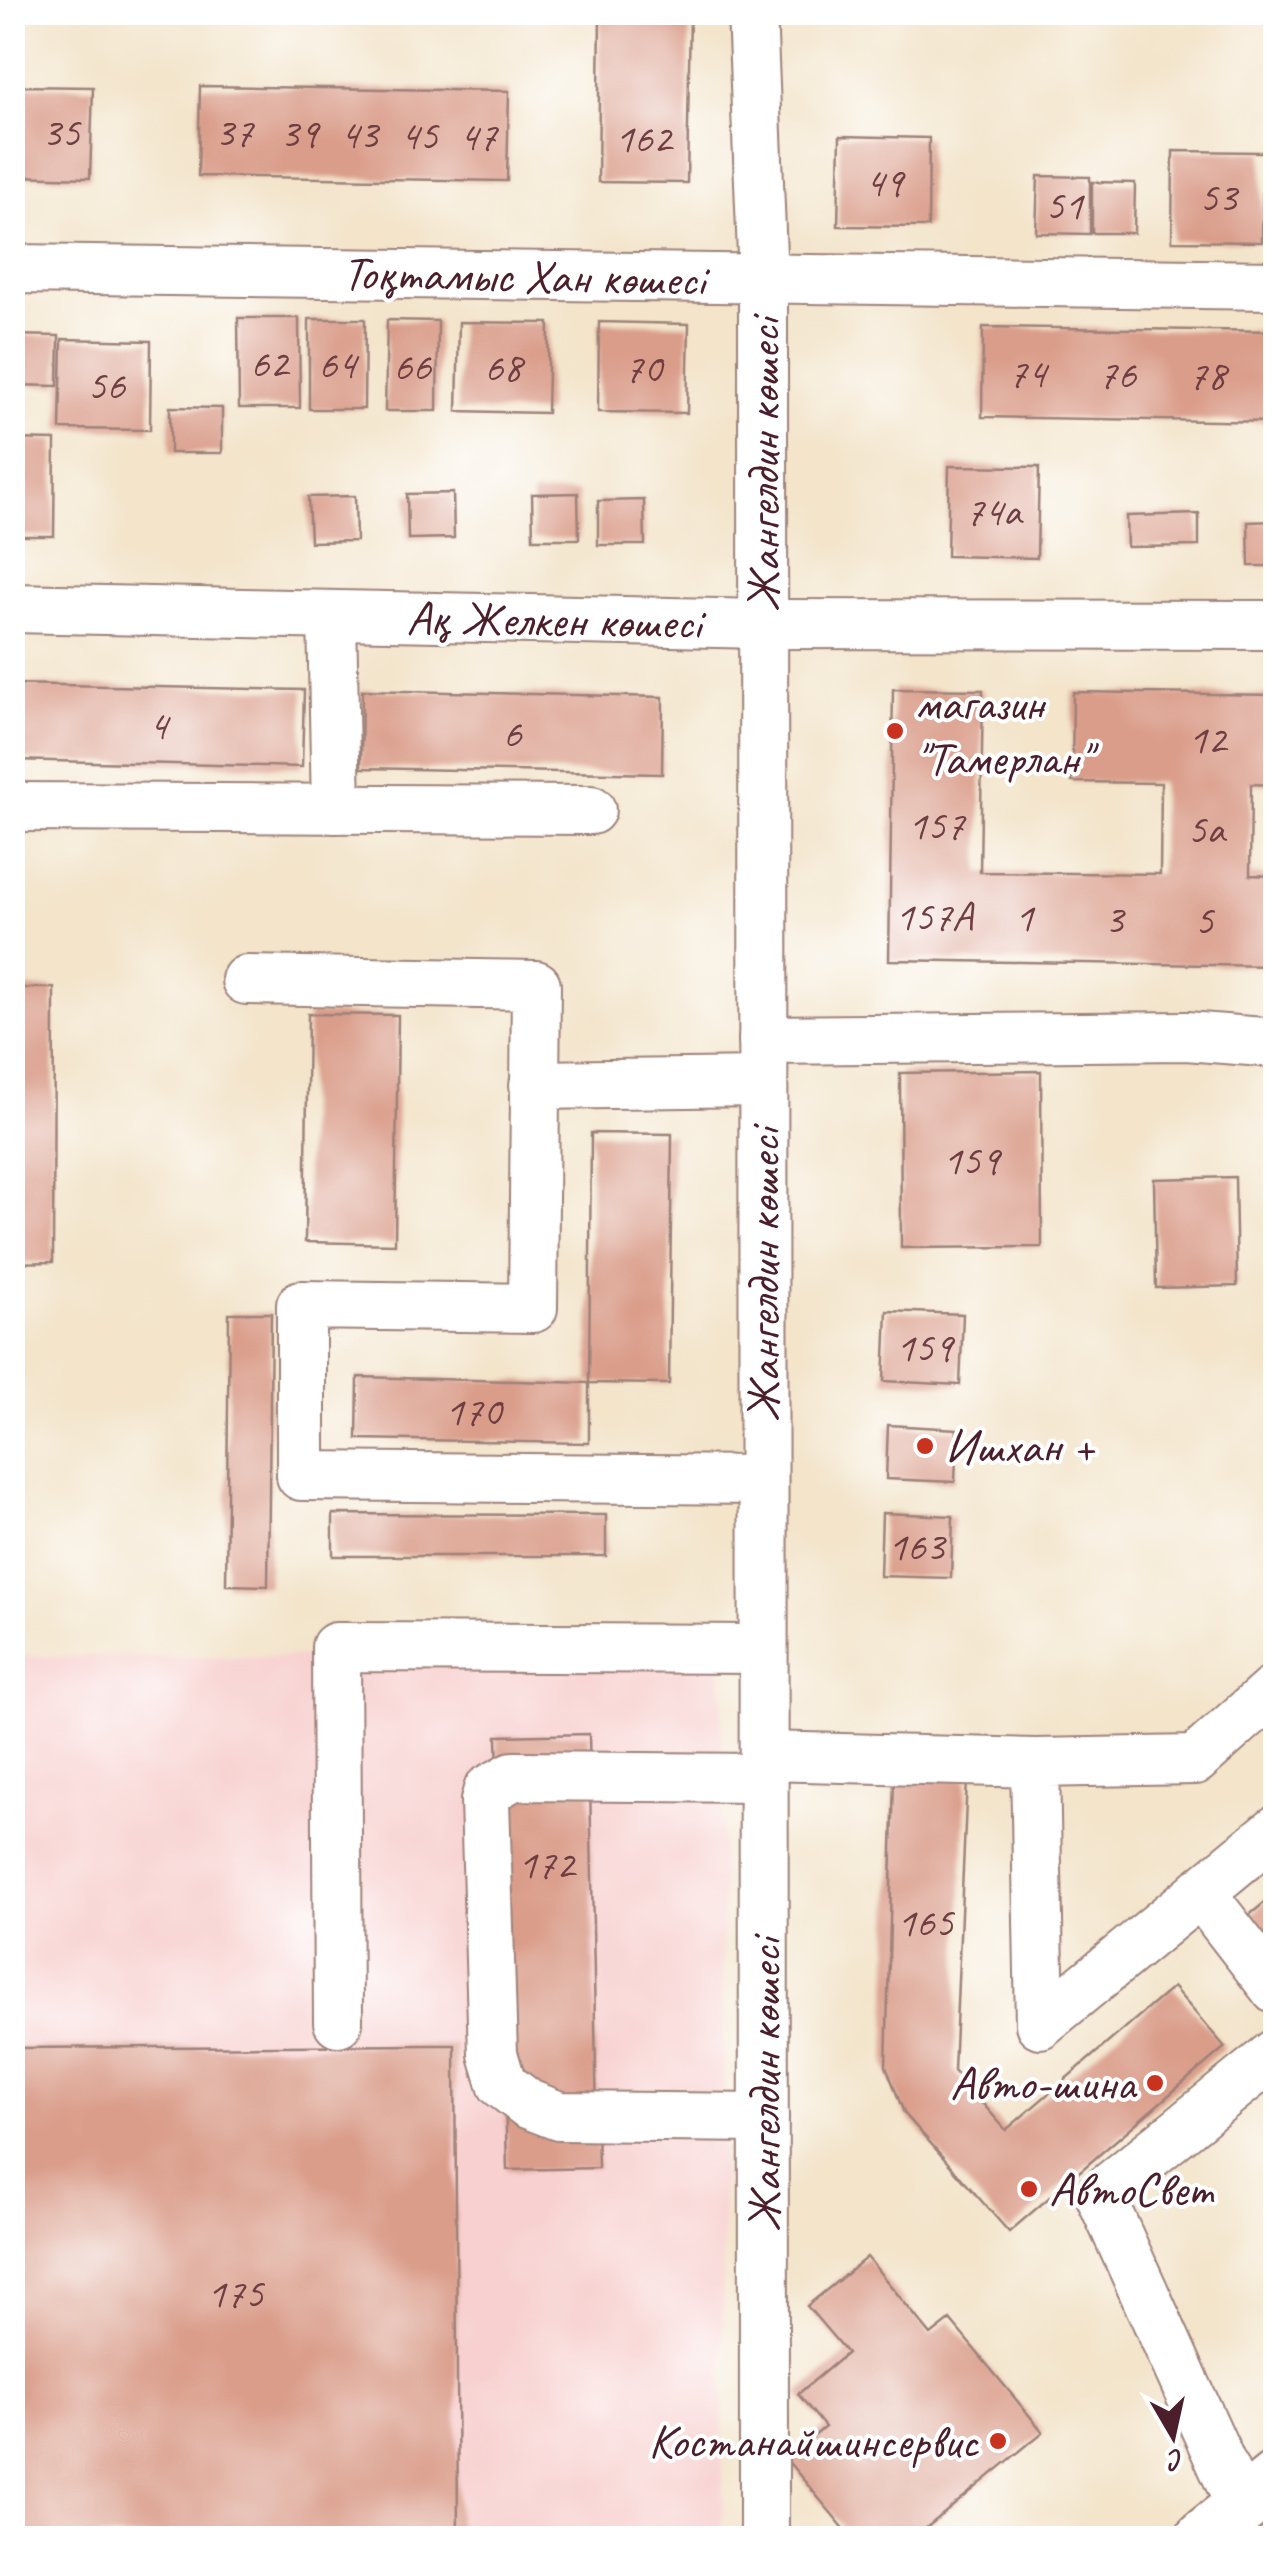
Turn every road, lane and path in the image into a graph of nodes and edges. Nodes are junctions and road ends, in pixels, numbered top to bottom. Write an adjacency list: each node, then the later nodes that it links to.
1 (752, 12): 3 (street, Жангелдин көшесі)
2 (12, 269): 3 (street, Тоқтамыс Хан көшесі)
3 (763, 280): 4 (street, Тоқтамыс Хан көшесі); 7 (street, Жангелдин көшесі)
4 (1276, 285)
5 (12, 608): 6 (street, Ақ Желкен көшесі)
6 (332, 615): 7 (street, Ақ Желкен көшесі); 10 (street)
7 (763, 624): 8 (street, Ақ Желкен көшесі); 14 (street, Жангелдин көшесі)
8 (1276, 625)
9 (12, 807): 10 (street)
10 (336, 808): 11 (street)
11 (590, 810)
12 (246, 980): 15 (street)
13 (1276, 1044): 14 (street)
14 (763, 1061): 15 (street); 16 (street, Жангелдин көшесі)
15 (534, 1086): 16 (street)
16 (764, 1480): 17 (street, Жангелдин көшесі)
17 (764, 1649): 20 (street, Жангелдин көшесі); 24 (street)
18 (1276, 1688): 19 (street)
19 (1034, 1763): 20 (street); 22 (street)
20 (764, 1767): 26 (street, Жангелдин көшесі); 26 (street)
21 (1276, 1830): 22 (street)
22 (1200, 1892): 23 (street)
23 (1276, 1990)
24 (338, 2022)
25 (1276, 2052): 27 (street)
26 (764, 2118): 28 (street, Жангелдин көшесі)
27 (1240, 2508)
28 (764, 2538)

